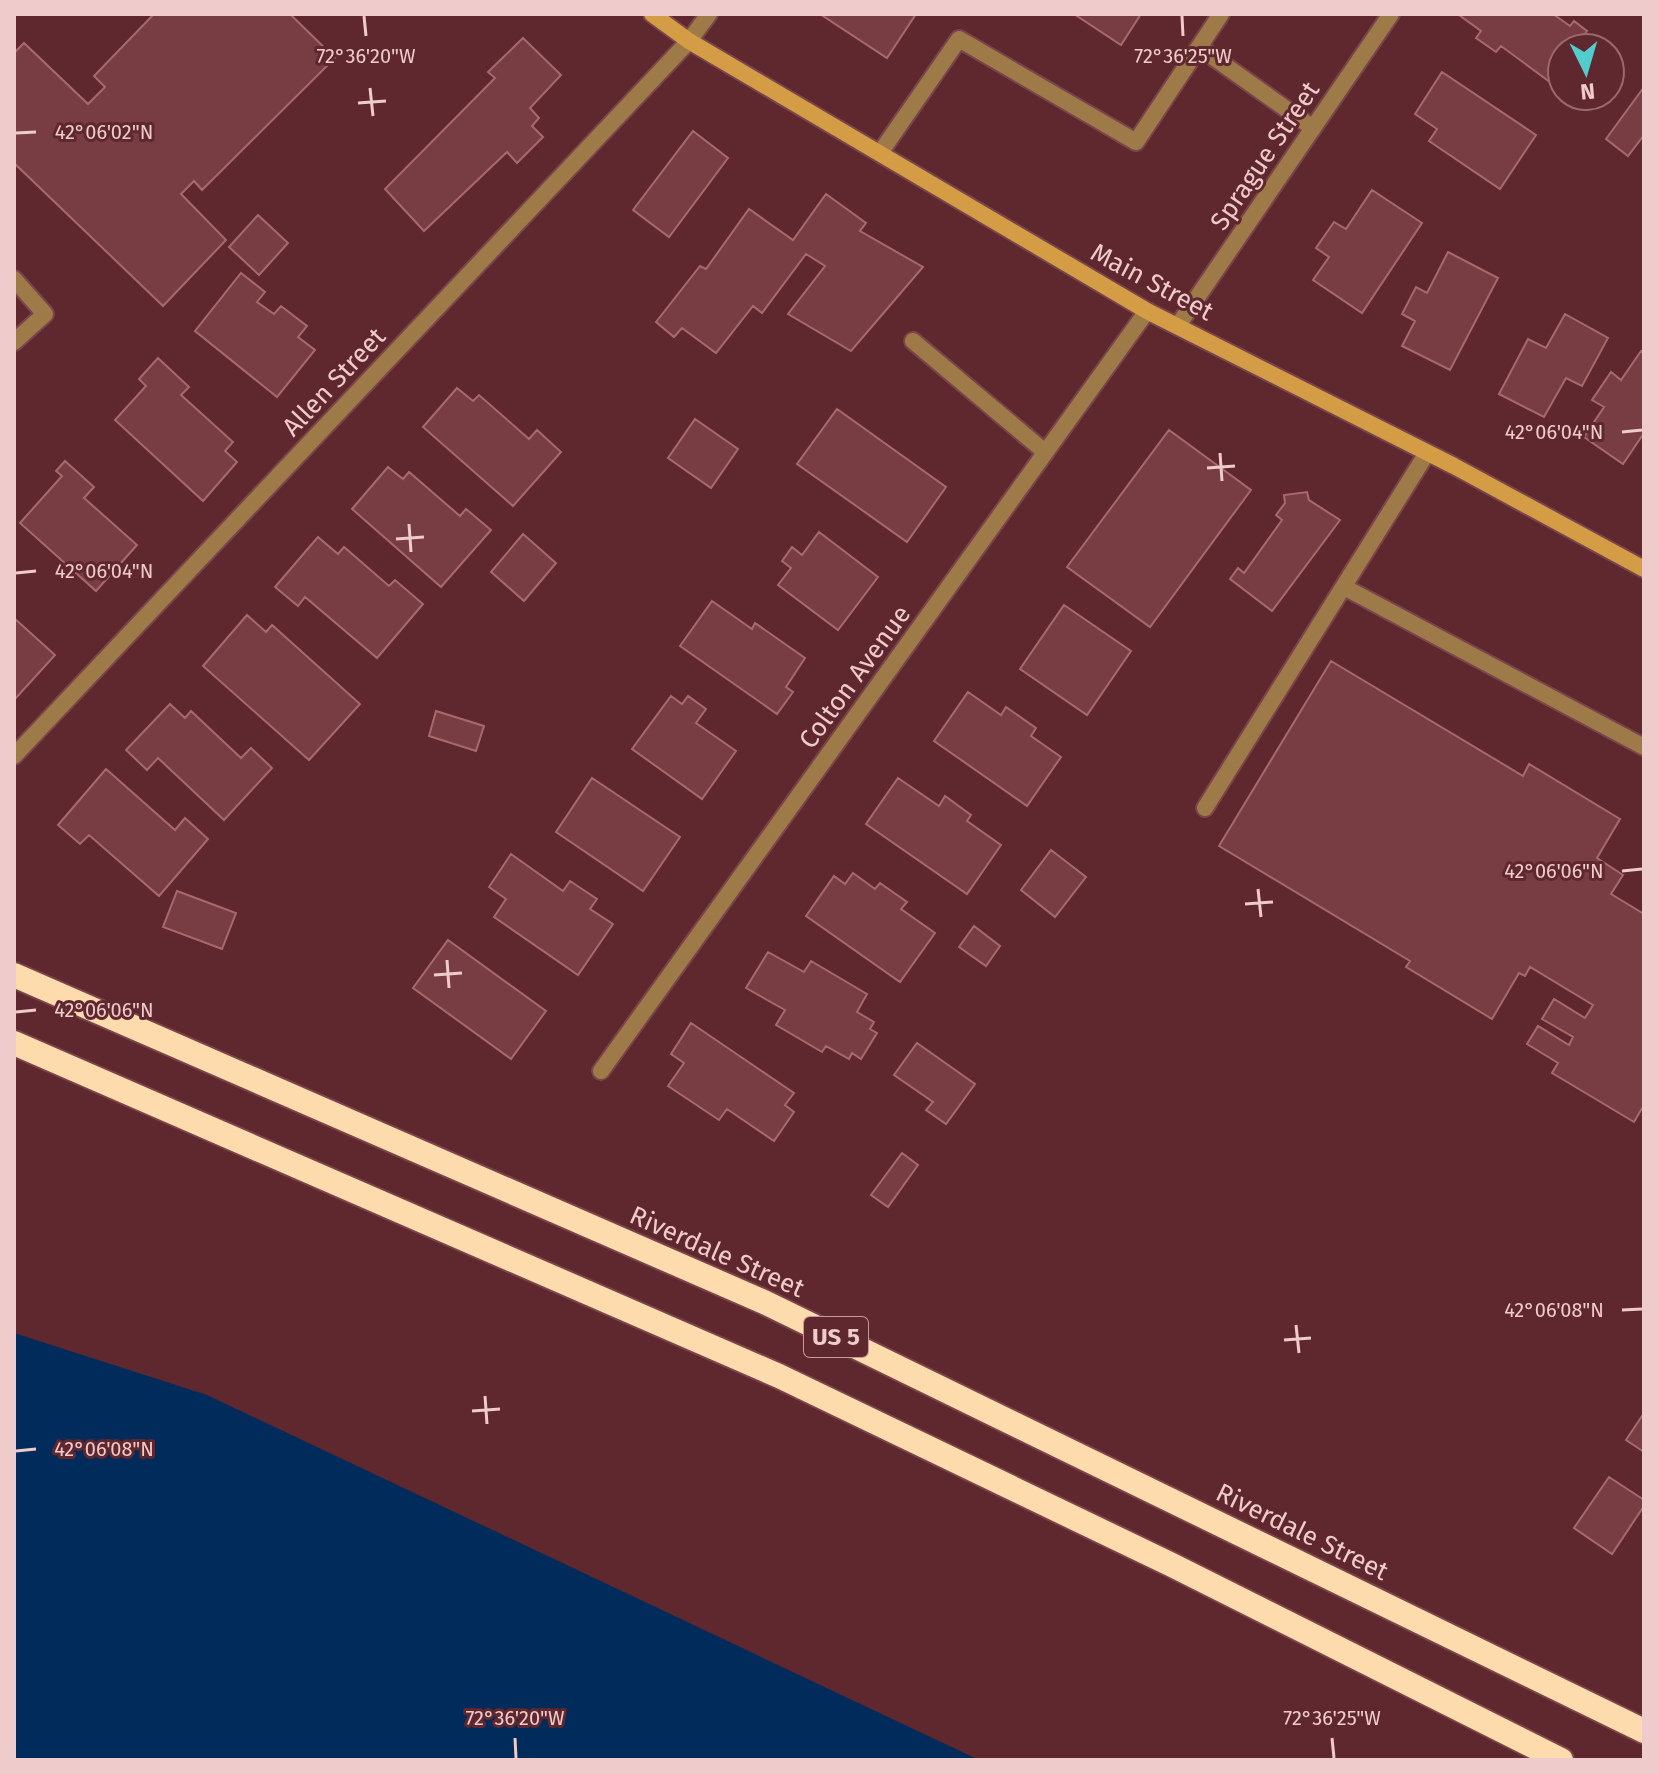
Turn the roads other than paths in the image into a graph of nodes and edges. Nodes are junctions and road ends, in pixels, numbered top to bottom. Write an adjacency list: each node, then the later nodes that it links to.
1 (652, 14): 5 (street, Main Street)
2 (709, 14): 5 (street, Allen Street)
3 (1221, 14): 6 (street)
4 (1391, 14): 7 (street, Sprague Street)
5 (689, 41): 8 (street, Main Street); 19 (street, Allen Street)
6 (1199, 47): 7 (street); 8 (street)
7 (1313, 128): 11 (street, Sprague Street)
8 (880, 153): 10 (street, Main Street)
9 (14, 279): 13 (street)
10 (1147, 311): 11 (street, Main Street); 14 (street, Colton Avenue)
11 (1179, 324): 15 (street, Main Street)
12 (913, 341): 14 (street)
13 (14, 342)
14 (1045, 452): 23 (street, Colton Avenue)
15 (1427, 453): 16 (street, Main Street); 17 (street)
16 (1643, 566)
17 (1344, 587): 18 (street); 20 (street)
18 (1644, 747)
19 (14, 756)
20 (1205, 808)
21 (14, 975): 24 (highway, Riverdale Street / US 5)
22 (14, 1043): 25 (highway, US 5)
23 (601, 1071)
24 (1644, 1731)
25 (1561, 1760)

